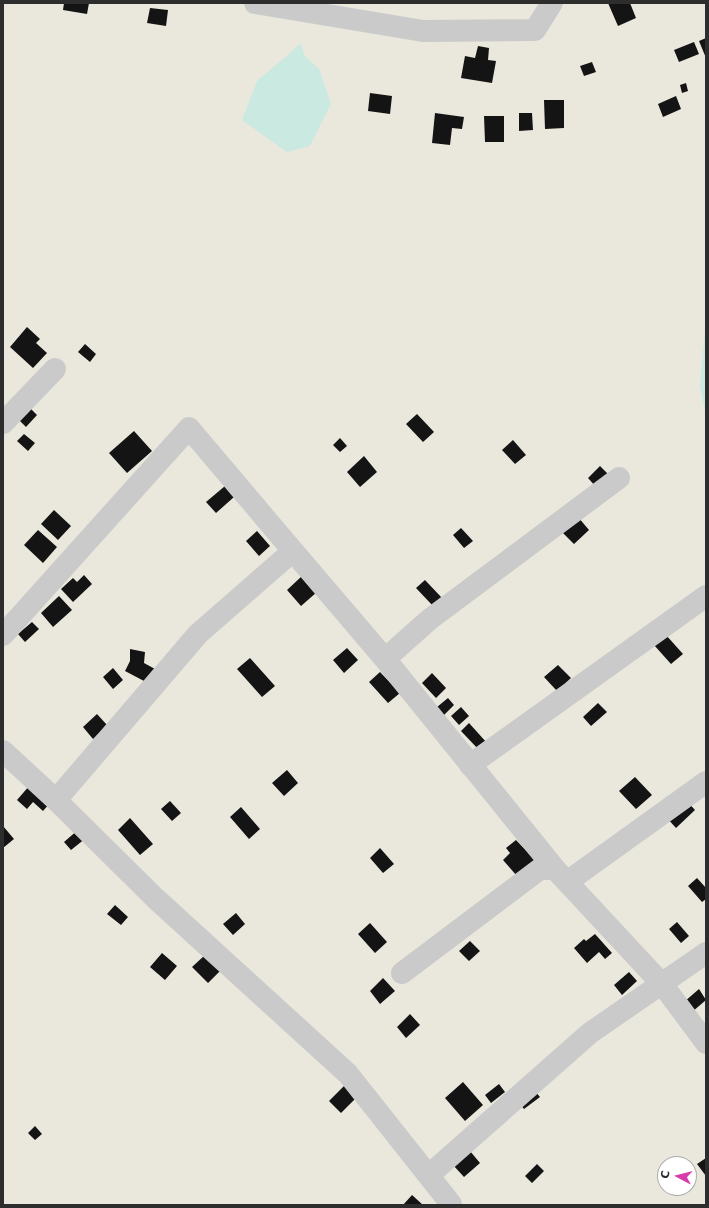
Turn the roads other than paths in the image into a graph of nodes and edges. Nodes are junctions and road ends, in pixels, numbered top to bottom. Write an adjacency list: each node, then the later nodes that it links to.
1 (255, 3): 2 (street)
2 (552, 3)
3 (54, 369): 4 (street)
4 (3, 423)
5 (619, 478): 9 (street)
6 (293, 551): 8 (street); 9 (street); 13 (street)
7 (706, 596): 11 (street)
8 (3, 635)
9 (385, 659): 11 (street)
10 (3, 751): 13 (street)
11 (470, 765): 14 (street)
12 (706, 782): 14 (street)
13 (56, 800): 19 (street)
14 (561, 876): 16 (street); 17 (street)
15 (706, 953): 17 (street)
16 (402, 973)
17 (662, 984): 18 (street); 19 (street)
18 (706, 1043)
19 (428, 1175): 20 (street)
20 (452, 1204)

